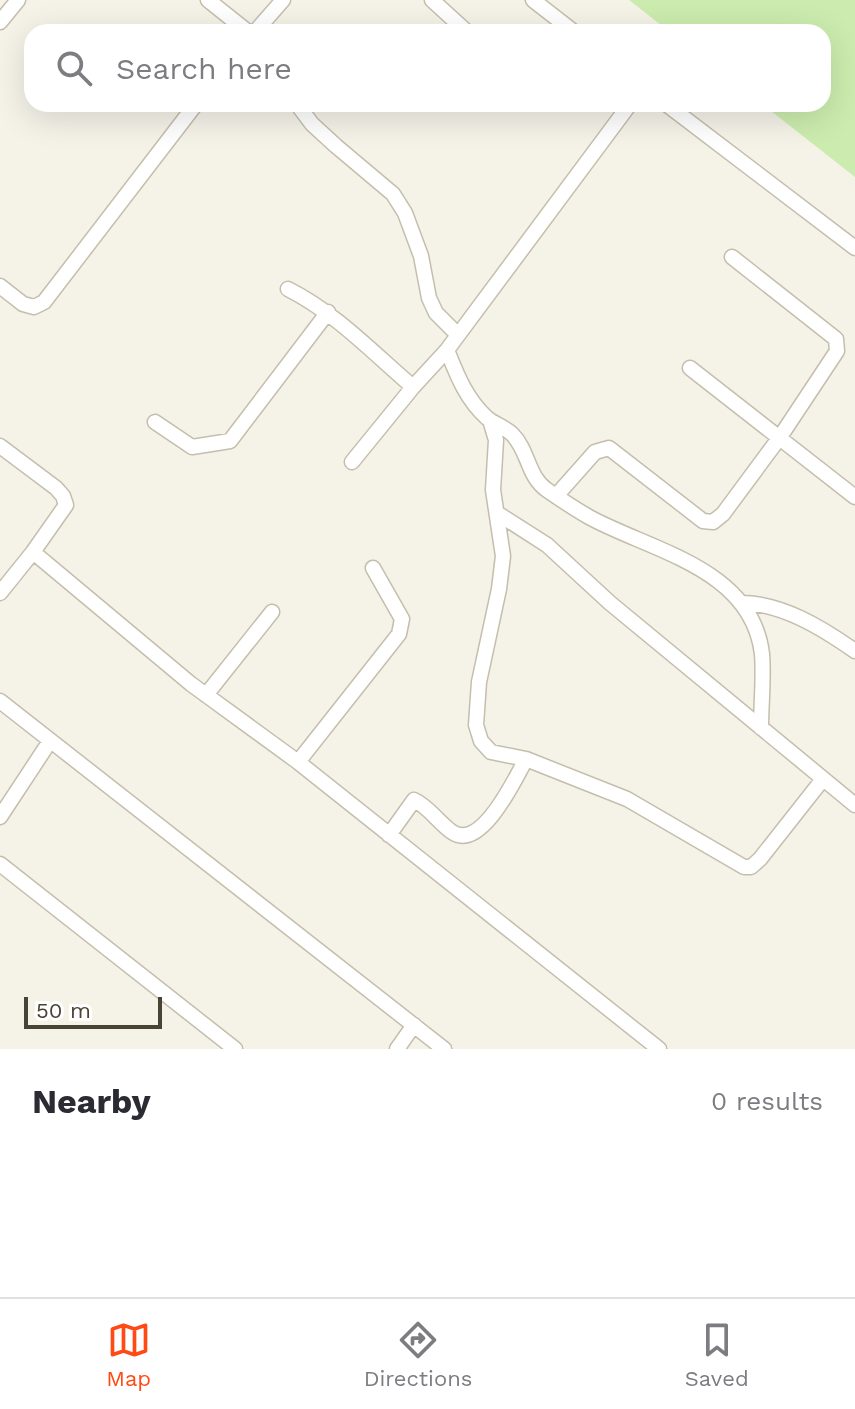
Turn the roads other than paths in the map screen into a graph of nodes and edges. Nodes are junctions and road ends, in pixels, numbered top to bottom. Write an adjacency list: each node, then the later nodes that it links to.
1 (208, 0): 7 (street)
2 (283, 0): 8 (street)
3 (432, 0): 9 (street)
4 (533, 0): 10 (street)
5 (10, 3): 6 (street)
6 (0, 22)
7 (242, 24)
8 (259, 24)
9 (458, 24)
10 (564, 24)
11 (190, 112): 17 (street)
12 (303, 112): 20 (street)
13 (624, 112): 20 (street)
14 (676, 112): 15 (street)
15 (855, 248)
16 (732, 257): 26 (street)
17 (0, 286)
18 (288, 289): 19 (street)
19 (328, 312): 23 (street); 25 (street)
20 (457, 334): 21 (street)
21 (447, 350): 23 (street); 24 (street)
22 (690, 368): 26 (street)
23 (413, 387): 28 (street)
24 (490, 420): 29 (street); 31 (street)
25 (155, 422)
26 (780, 437): 29 (street); 30 (street)
27 (0, 446): 32 (street)
28 (352, 462)
29 (556, 496): 35 (street)
30 (855, 497)
31 (497, 513): 40 (street); 42 (street)
32 (33, 552): 34 (street); 38 (street)
33 (373, 568): 43 (street)
34 (0, 593)
35 (741, 603): 37 (street); 40 (street)
36 (272, 612): 38 (street)
37 (855, 651)
38 (206, 695): 43 (street)
39 (0, 701): 41 (street)
40 (761, 728): 44 (street)
41 (50, 741): 46 (street); 49 (street)
42 (526, 759): 44 (street); 47 (street)
43 (298, 762): 47 (street)
44 (823, 779): 45 (street)
45 (855, 805)
46 (0, 817)
47 (389, 835): 53 (street)
48 (0, 864): 50 (street)
49 (414, 1025): 51 (street); 52 (street)
50 (235, 1049)
51 (397, 1049)
52 (444, 1049)
53 (659, 1049)

